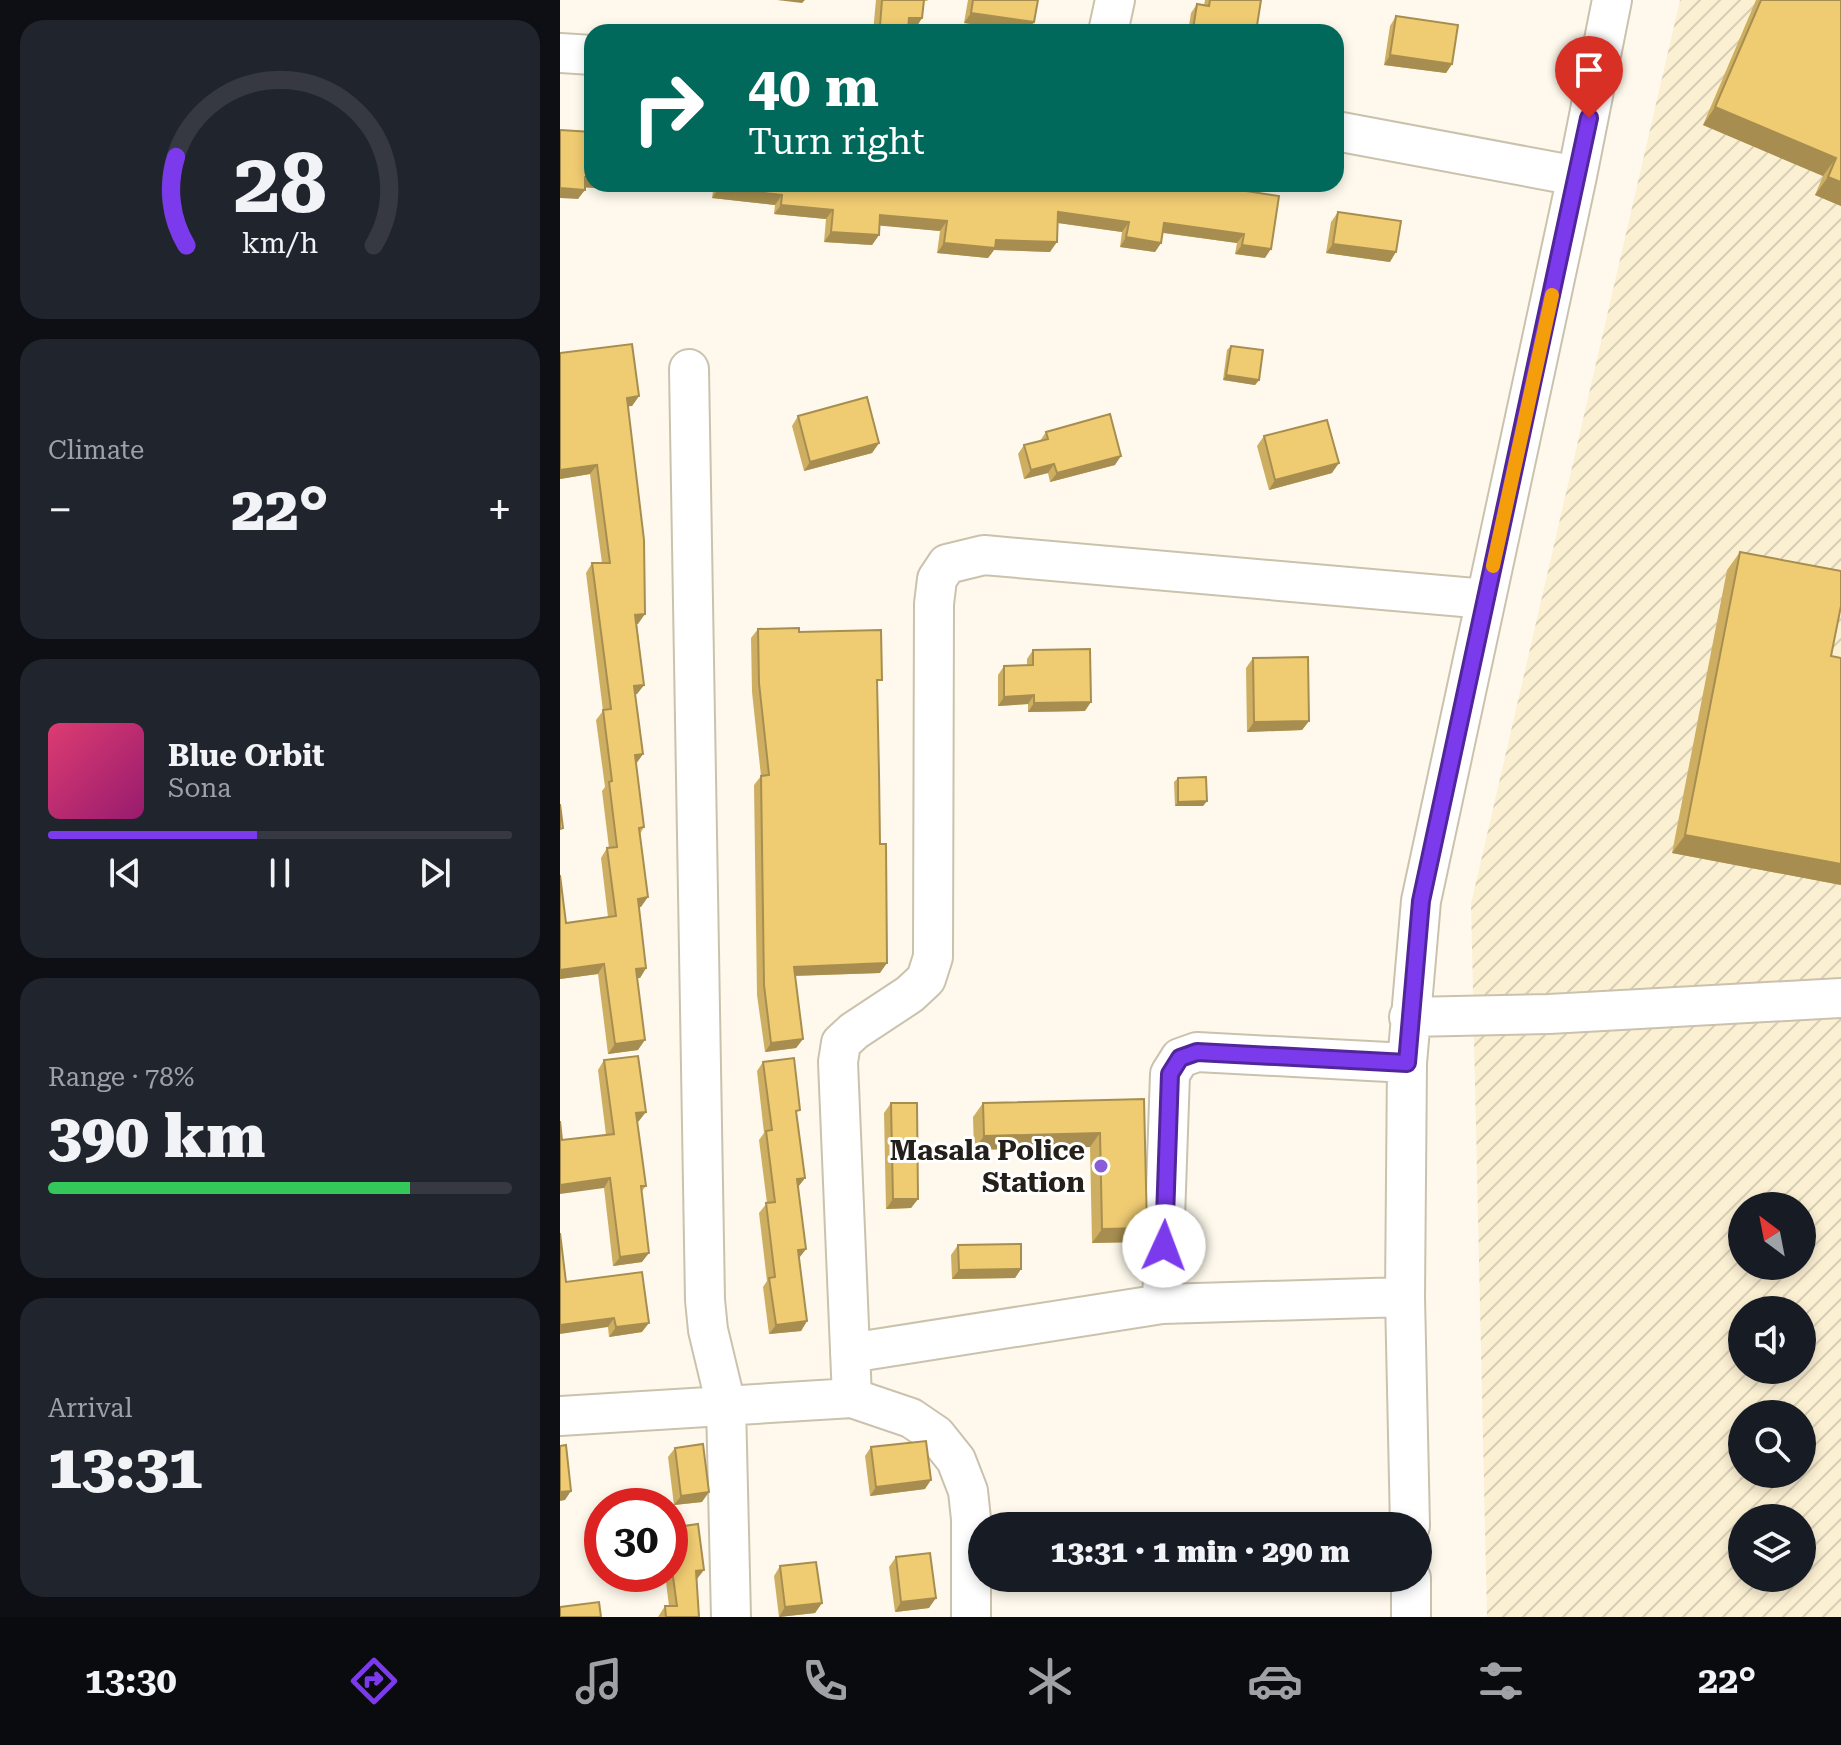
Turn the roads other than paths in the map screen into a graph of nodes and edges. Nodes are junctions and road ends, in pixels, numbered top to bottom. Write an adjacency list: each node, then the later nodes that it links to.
1 (1115, 0): 3 (street)
2 (1612, 0): 7 (street)
3 (1110, 24)
4 (560, 53): 5 (street)
5 (584, 54)
6 (1344, 132): 7 (street)
7 (1577, 176): 9 (street)
8 (689, 369): 17 (street)
9 (1486, 599): 11 (street); 15 (street)
10 (1841, 998): 11 (street)
11 (1409, 1017): 12 (street)
12 (1407, 1063): 13 (street); 14 (street)
13 (1405, 1297): 14 (street); 19 (street)
14 (1162, 1304): 15 (street)
15 (850, 1353): 16 (street)
16 (852, 1398): 17 (street); 22 (street)
17 (726, 1405): 18 (street); 21 (street)
18 (560, 1416)
19 (1410, 1512)
20 (1411, 1592): 23 (street)
21 (731, 1617)
22 (971, 1617)
23 (1411, 1617)

